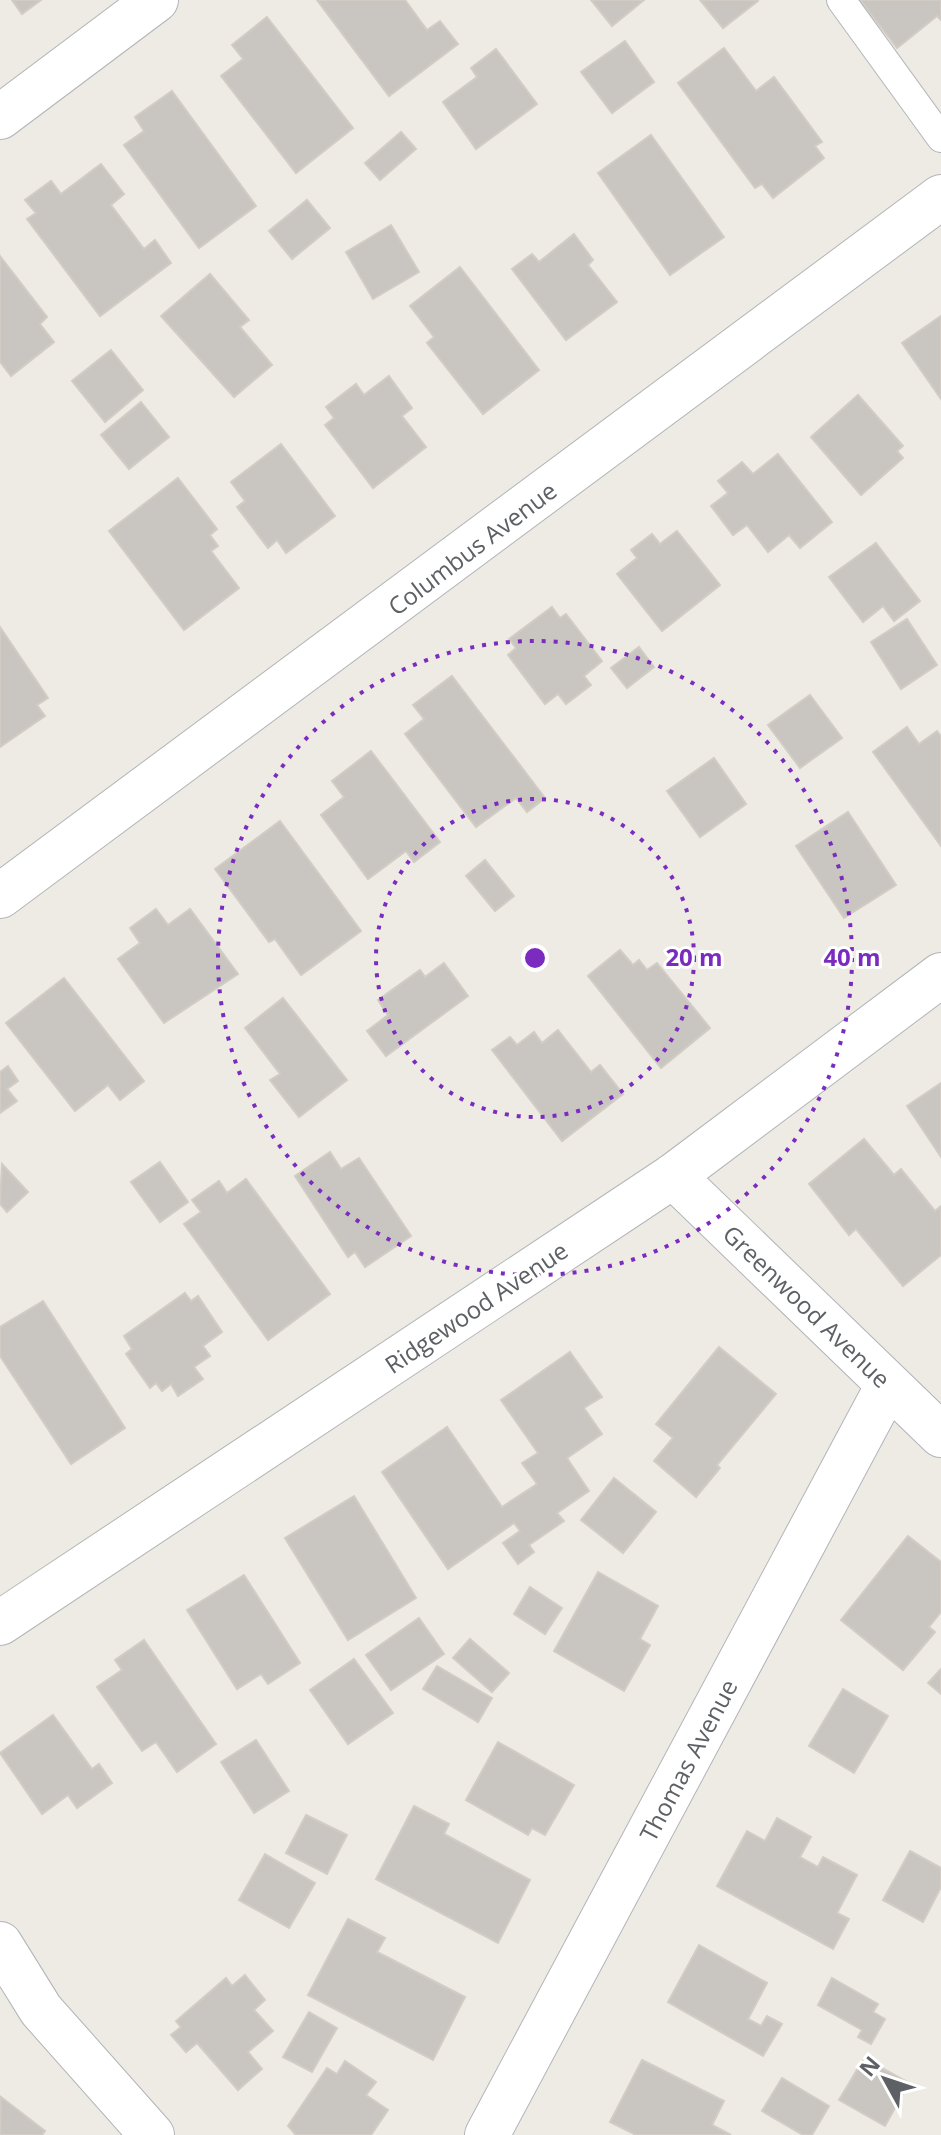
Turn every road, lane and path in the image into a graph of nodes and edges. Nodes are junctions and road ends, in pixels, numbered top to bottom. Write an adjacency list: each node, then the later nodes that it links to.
1 (156, 0): 3 (street)
2 (841, 0): 4 (lane)
3 (0, 117)
4 (941, 138)
5 (941, 197): 6 (street, Columbus Avenue)
6 (0, 896)
7 (941, 975): 8 (street, Ridgewood Avenue)
8 (673, 1176): 9 (street, Greenwood Avenue); 11 (street, Ridgewood Avenue)
9 (888, 1385): 10 (street, Greenwood Avenue); 14 (street, Thomas Avenue)
10 (941, 1435)
11 (0, 1623)
12 (0, 1944): 13 (street)
13 (152, 2135)
14 (487, 2135)

